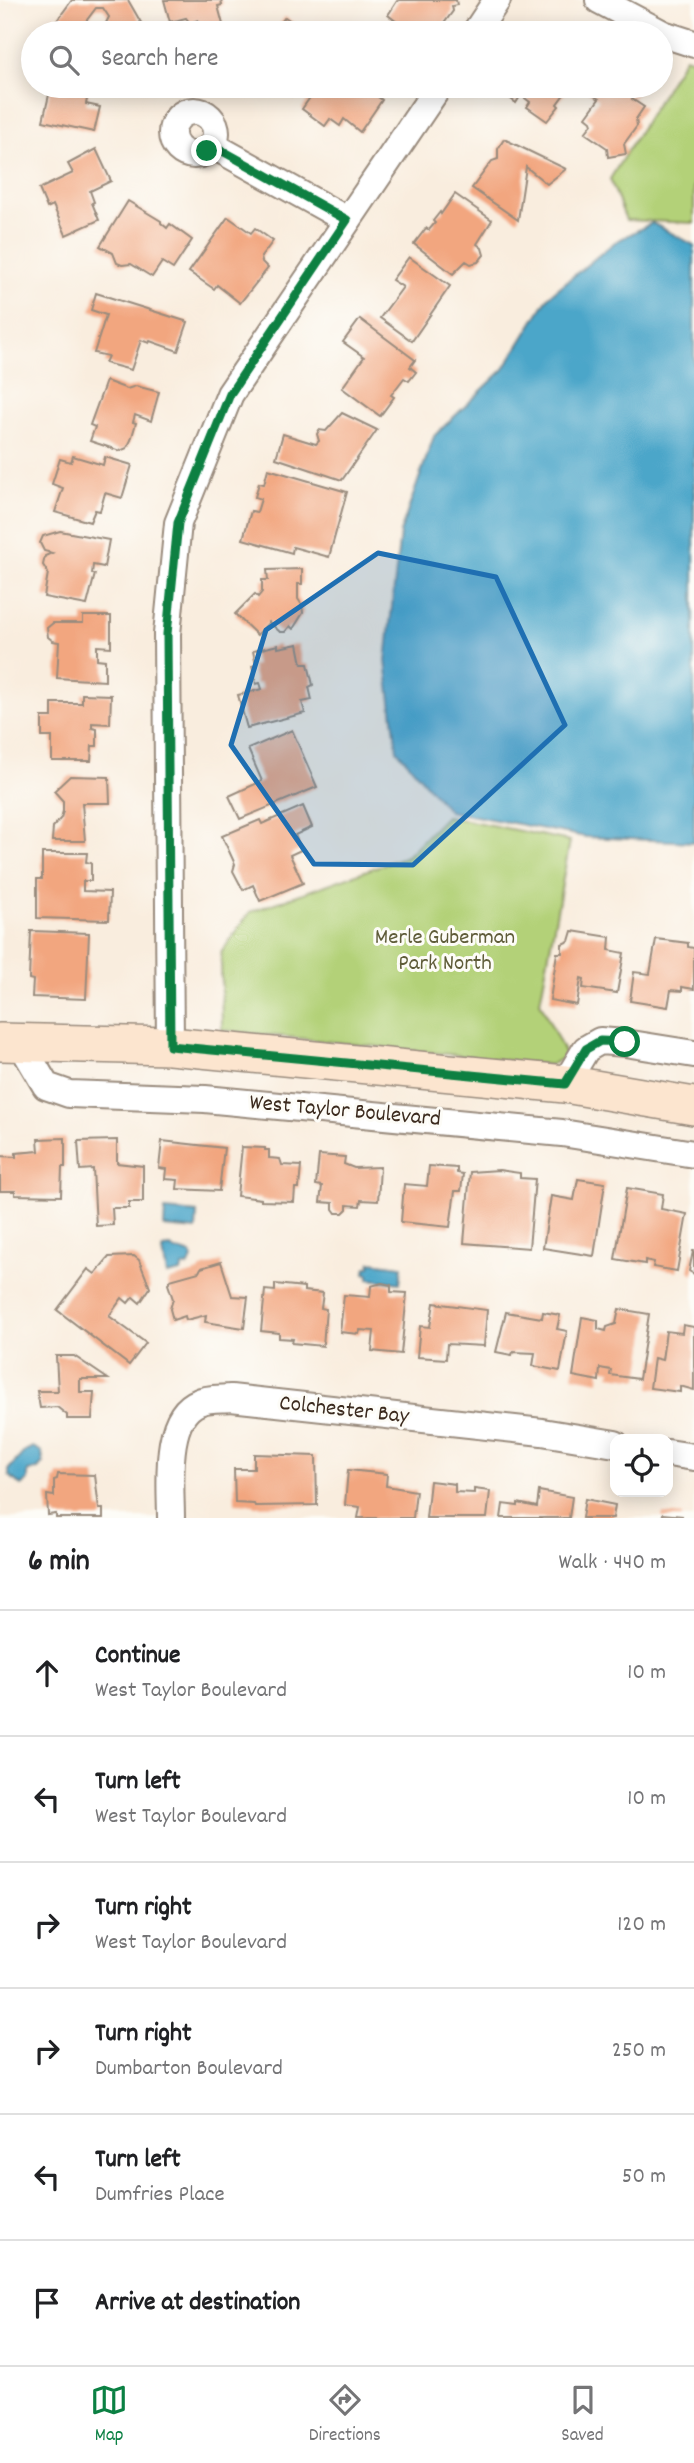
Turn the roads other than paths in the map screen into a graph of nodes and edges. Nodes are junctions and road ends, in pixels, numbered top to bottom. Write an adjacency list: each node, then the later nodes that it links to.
1 (498, 0): 3 (street)
2 (599, 0): 4 (street)
3 (483, 21)
4 (639, 21)
5 (673, 37): 6 (street)
6 (694, 44)
7 (431, 98): 9 (street)
8 (212, 145): 9 (street)
9 (347, 220): 11 (street)
10 (10, 1042): 11 (street, West Taylor Boulevard); 15 (street, West Taylor Boulevard)
11 (170, 1046): 13 (street, West Taylor Boulevard)
12 (694, 1054): 13 (street)
13 (565, 1084): 14 (street, West Taylor Boulevard)
14 (694, 1106)
15 (694, 1154)
16 (610, 1443): 19 (street, Colchester Bay)
17 (673, 1454): 18 (street)
18 (694, 1457)
19 (171, 1518)

